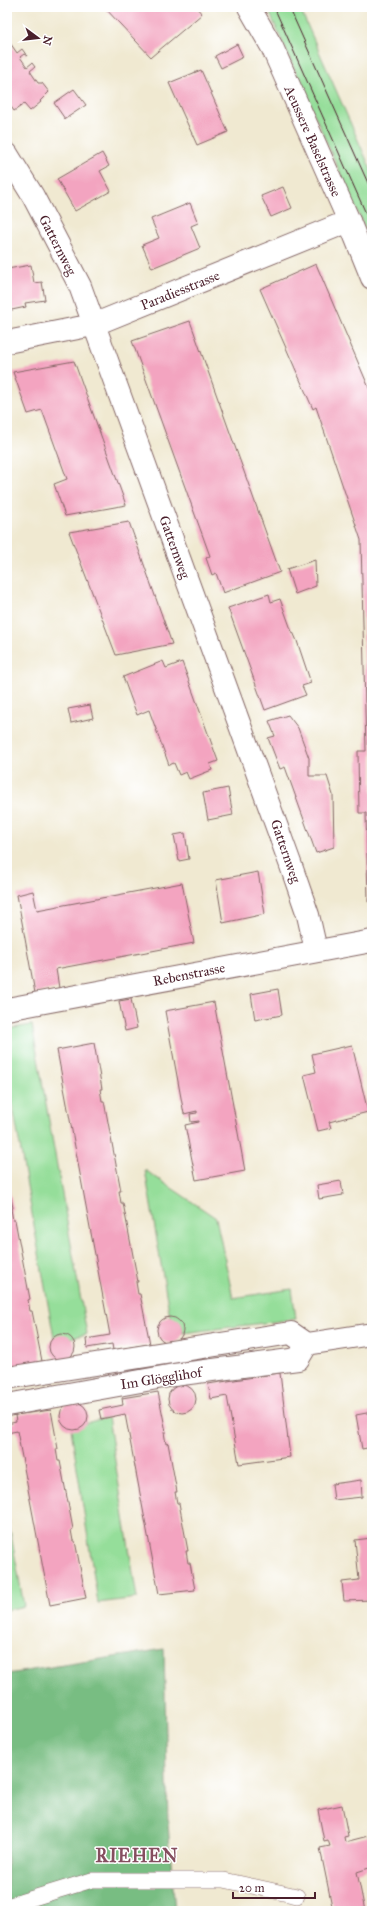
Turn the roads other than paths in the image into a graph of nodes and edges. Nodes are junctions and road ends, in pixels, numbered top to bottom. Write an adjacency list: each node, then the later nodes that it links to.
1 (249, 7): 3 (street, Aeussere Baselstrasse)
2 (7, 154): 5 (street, Gatternweg)
3 (349, 220): 4 (street, Aeussere Baselstrasse); 5 (street, Paradiesstrasse)
4 (372, 278)
5 (93, 325): 6 (street, Paradiesstrasse); 8 (street, Gatternweg)
6 (7, 342)
7 (372, 940): 8 (street, Rebenstrasse)
8 (316, 950): 9 (street, Rebenstrasse)
9 (7, 1009)
10 (372, 1334): 11 (street)
11 (307, 1344): 12 (street, Im Glögglihof); 14 (street, Im Glögglihof)
12 (200, 1347): 13 (street, Im Glögglihof); 14 (street)
13 (93, 1364): 15 (street, Im Glögglihof); 16 (street)
14 (205, 1371): 16 (street, Im Glögglihof)
15 (7, 1378)
16 (98, 1389): 17 (street, Im Glögglihof)
17 (7, 1405)
18 (297, 1896): 19 (lane)
19 (7, 1906)

